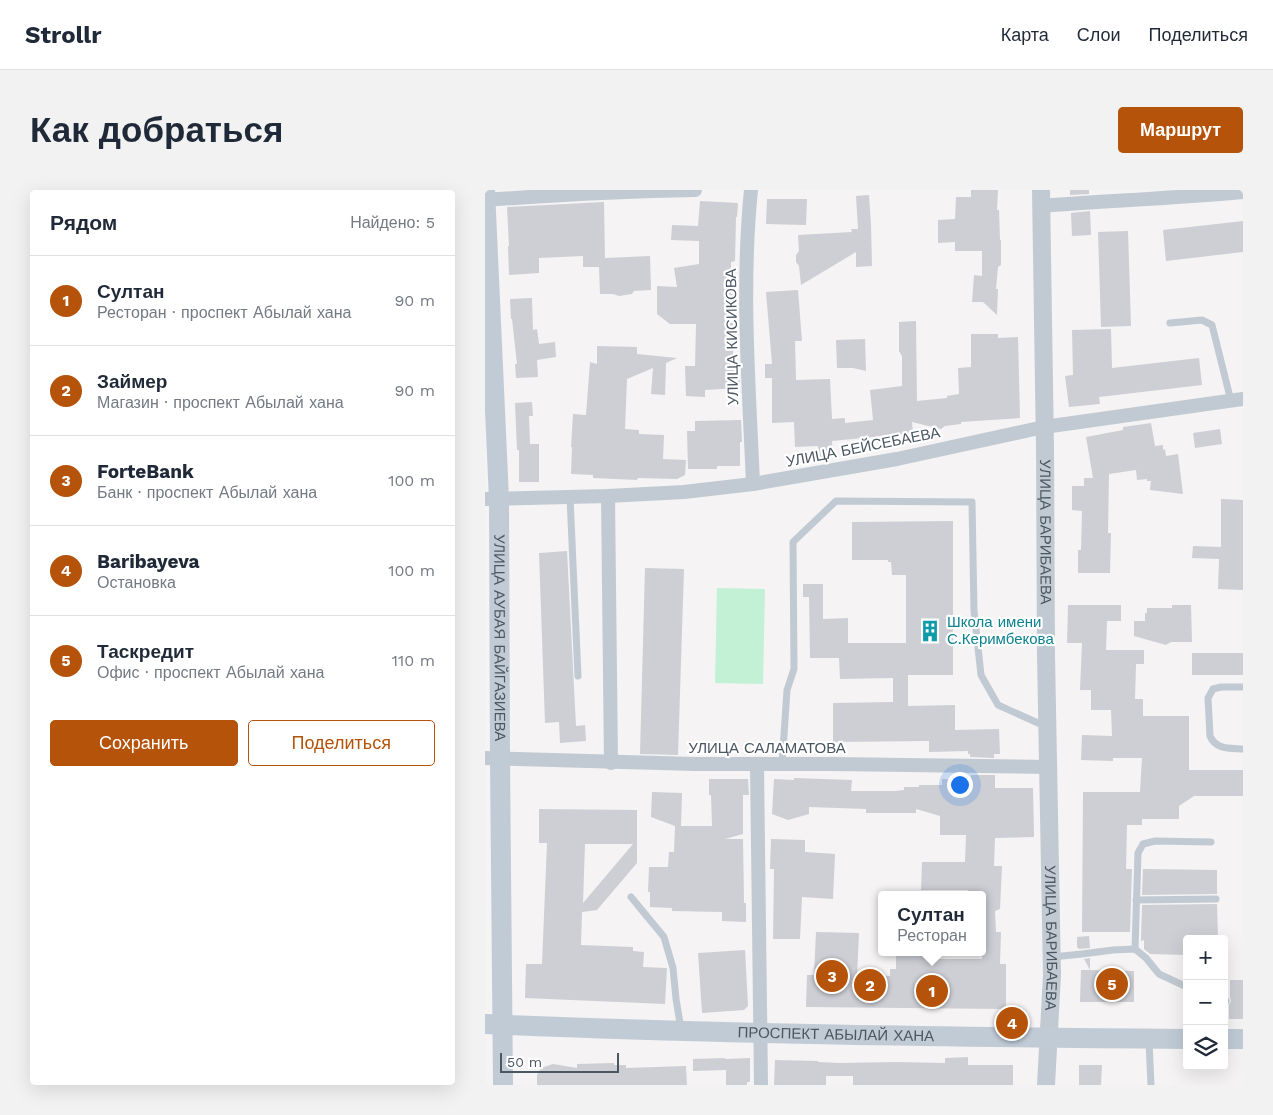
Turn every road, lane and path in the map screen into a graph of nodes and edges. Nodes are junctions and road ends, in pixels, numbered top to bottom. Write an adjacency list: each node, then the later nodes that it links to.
1 (695, 190): 5 (street)
2 (751, 190): 10 (street, УЛИЦА КИСИКОВА)
3 (1243, 192): 4 (street)
4 (1202, 193): 6 (street)
5 (485, 197): 13 (main road, УЛИЦА АУБАЯ БАЙГАЗИЕВА)
6 (1041, 198): 9 (street, УЛИЦА БАРИБАЕВА)
7 (1170, 323): 8 (lane)
8 (1237, 400): 9 (street, УЛИЦА БЕЙСЕБАЕВА)
9 (1044, 427): 10 (street, УЛИЦА БЕЙСЕБАЕВА); 16 (street, УЛИЦА БАРИБАЕВА)
10 (753, 484): 12 (street, УЛИЦА БЕЙСЕБАЕВА)
11 (570, 496): 12 (street, УЛИЦА БЕЙСЕБАЕВА); 13 (street, УЛИЦА БЕЙСЕБАЕВА); 14 (lane)
12 (608, 496): 19 (street)
13 (492, 499): 18 (main road, УЛИЦА АУБАЯ БАЙГАЗИЕВА)
14 (578, 676)
15 (1243, 688): 17 (lane)
16 (1048, 728): 21 (lane); 22 (street, УЛИЦА БАРИБАЕВА)
17 (1243, 749)
18 (492, 758): 19 (street, УЛИЦА САЛАМАТОВА); 30 (main road, УЛИЦА АУБАЯ БАЙГАЗИЕВА)
19 (611, 762): 20 (street, УЛИЦА САЛАМАТОВА)
20 (757, 765): 21 (street, УЛИЦА САЛАМАТОВА); 32 (street)
21 (782, 765): 22 (street, УЛИЦА САЛАМАТОВА)
22 (1048, 767): 28 (street, УЛИЦА БАРИБАЕВА)
23 (1211, 842): 26 (lane)
24 (631, 897): 31 (lane)
25 (1216, 899): 26 (lane)
26 (1136, 900): 27 (lane)
27 (1135, 950): 28 (lane); 29 (lane)
28 (1052, 957): 33 (street, УЛИЦА БАРИБАЕВА)
29 (1183, 984)
30 (494, 1024): 31 (main road, ПРОСПЕКТ АБЫЛАЙ ХАНА); 38 (main road, УЛИЦА АУБАЯ БАЙГАЗИЕВА)
31 (681, 1030): 32 (main road, ПРОСПЕКТ АБЫЛАЙ ХАНА)
32 (760, 1032): 33 (main road, ПРОСПЕКТ АБЫЛАЙ ХАНА); 39 (street)
33 (1048, 1038): 34 (main road, ПРОСПЕКТ АБЫЛАЙ ХАНА); 40 (street, УЛИЦА БАРИБАЕВА)
34 (1149, 1039): 35 (main road, ПРОСПЕКТ АБЫЛАЙ ХАНА); 41 (lane)
35 (1183, 1039)
36 (1228, 1039): 37 (main road)
37 (1243, 1040)
38 (503, 1085)
39 (761, 1085)
40 (1046, 1085)
41 (1151, 1085)

